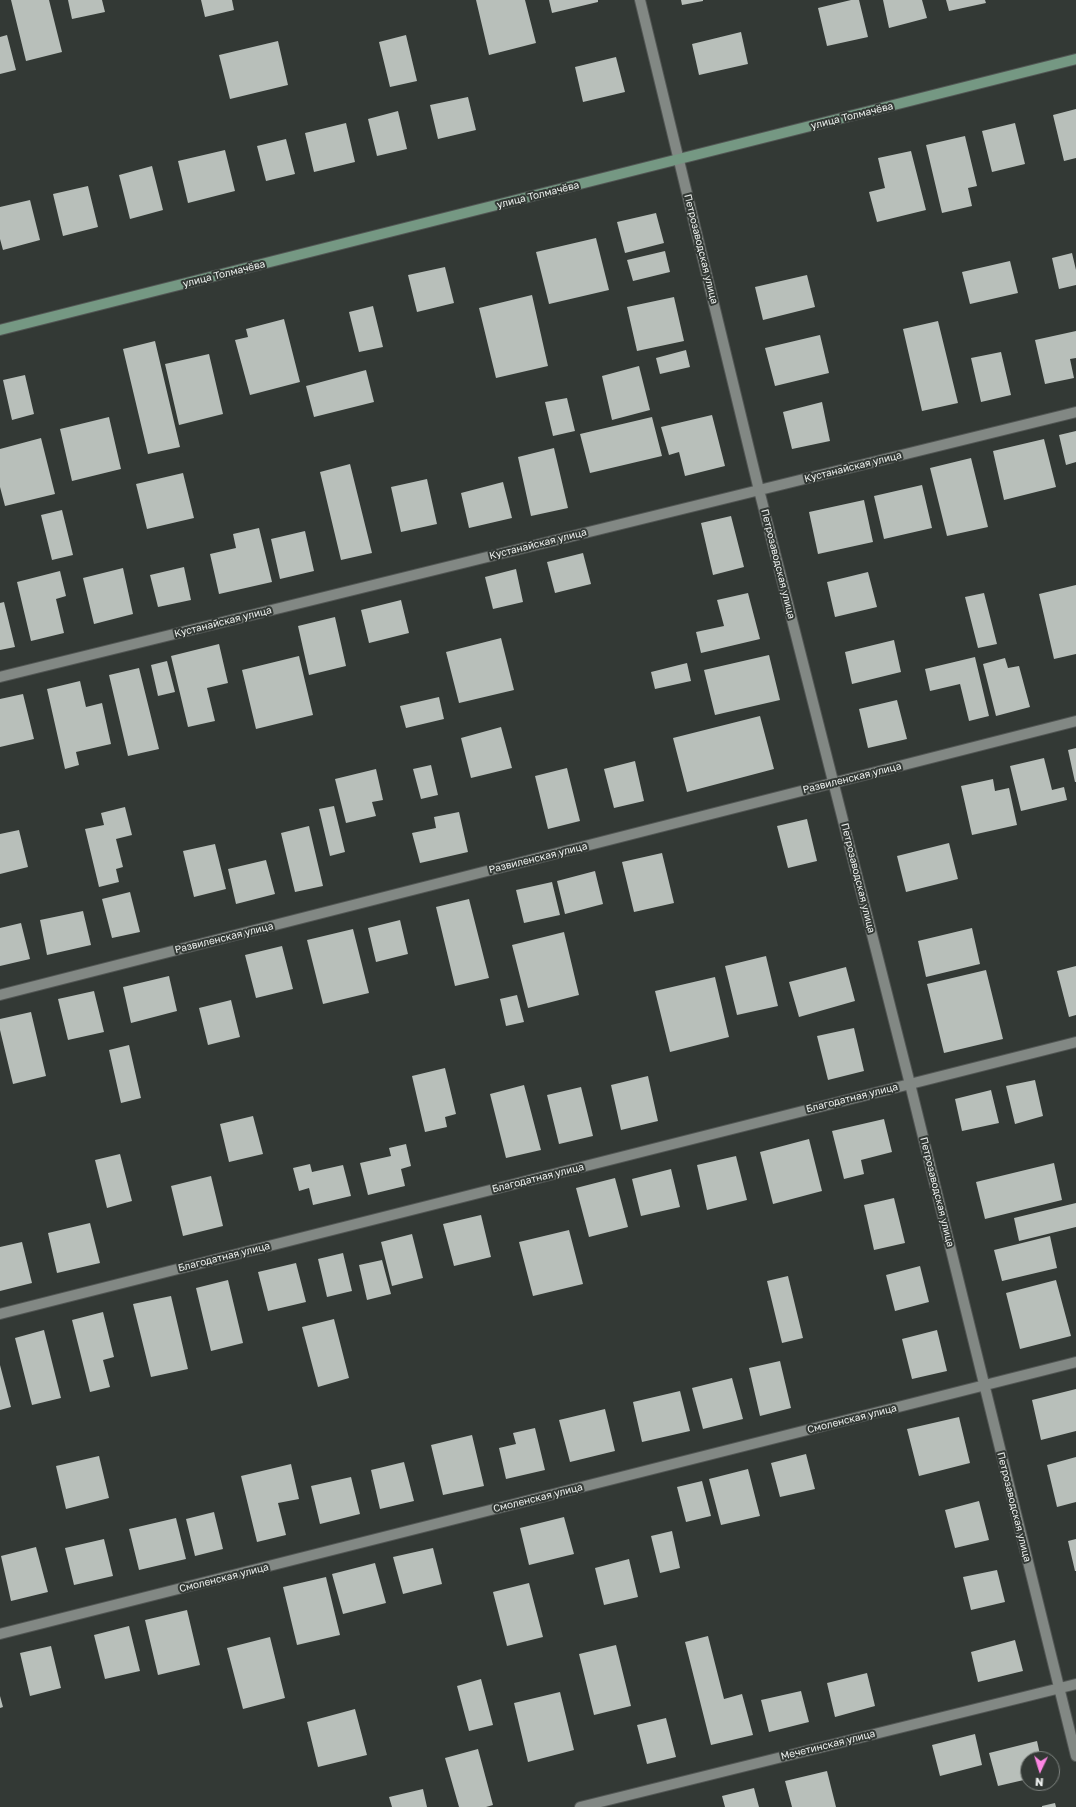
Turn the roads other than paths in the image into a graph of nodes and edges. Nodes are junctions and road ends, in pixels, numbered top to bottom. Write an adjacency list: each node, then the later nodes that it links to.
1 (640, 0): 3 (street, Петрозаводская улица)
2 (1076, 59): 3 (street, улица Толмачёва)
3 (679, 159): 4 (street, улица Толмачёва); 6 (street, Петрозаводская улица)
4 (0, 330)
5 (1076, 412): 6 (street, Кустанайская улица)
6 (759, 490): 7 (street, Кустанайская улица); 9 (street, Петрозаводская улица)
7 (0, 677)
8 (1076, 721): 9 (street, Развиленская улица)
9 (835, 783): 10 (street, Развиленская улица); 12 (street, Петрозаводская улица)
10 (0, 995)
11 (1076, 1042): 12 (street, Благодатная улица)
12 (910, 1084): 13 (street, Благодатная улица); 15 (street, Петрозаводская улица)
13 (0, 1314)
14 (1076, 1362): 15 (street, Смоленская улица)
15 (985, 1386): 16 (street, Смоленская улица); 18 (street, Петрозаводская улица)
16 (0, 1634)
17 (1076, 1684): 18 (street, Мечетинская улица)
18 (1058, 1688): 19 (street, Петрозаводская улица); 20 (street, Мечетинская улица)
19 (1076, 1756)
20 (580, 1807)

